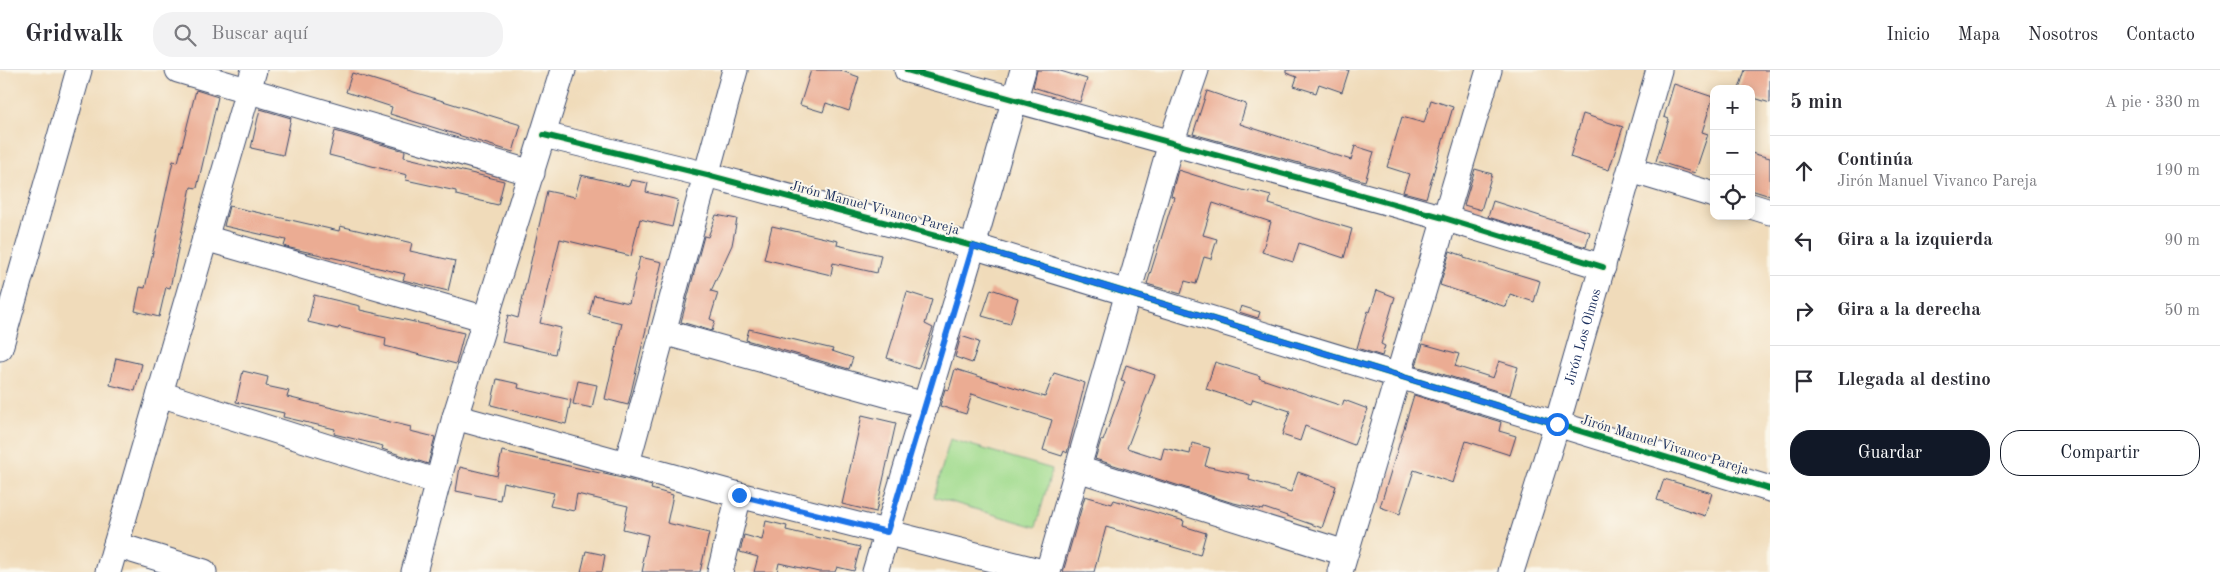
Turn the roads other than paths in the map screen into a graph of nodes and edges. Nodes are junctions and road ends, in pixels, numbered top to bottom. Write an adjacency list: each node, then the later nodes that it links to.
1 (79, 70): 27 (street)
2 (178, 70): 10 (street)
3 (563, 70): 12 (street)
4 (735, 70): 16 (street)
5 (907, 70): 11 (street)
6 (1023, 70): 11 (street)
7 (1196, 70): 13 (street)
8 (1488, 70): 20 (street)
9 (1659, 70): 14 (street, Jirón Los Olmos)
10 (251, 80): 15 (street); 21 (street)
11 (1016, 99): 13 (street); 22 (street)
12 (544, 135): 15 (street); 16 (street, Jirón Manuel Vivanco Pareja)
13 (1171, 143): 20 (street); 24 (street)
14 (1630, 170): 17 (street); 23 (street, Jirón Los Olmos)
15 (532, 173): 25 (street)
16 (707, 175): 22 (street, Jirón Manuel Vivanco Pareja); 26 (street)
17 (1710, 194)
18 (1755, 207): 19 (street)
19 (1770, 212)
20 (1444, 218): 23 (street); 28 (street)
21 (205, 238): 25 (street); 29 (street)
22 (973, 246): 24 (street, Jirón Manuel Vivanco Pareja); 30 (street)
23 (1603, 267): 32 (street, Jirón Los Olmos)
24 (1128, 293): 28 (street, Jirón Manuel Vivanco Pareja); 34 (street)
25 (486, 319): 31 (street)
26 (663, 332): 30 (street); 33 (street)
27 (0, 348)
28 (1399, 376): 32 (street, Jirón Manuel Vivanco Pareja); 40 (street)
29 (160, 394): 35 (street); 39 (street)
30 (925, 405): 38 (street)
31 (455, 418): 33 (street); 35 (street)
32 (1557, 424): 36 (street, Jirón Manuel Vivanco Pareja); 48 (street, Jirón Los Olmos)
33 (626, 463): 37 (street)
34 (1078, 469): 40 (street); 47 (street)
35 (438, 482): 43 (street)
36 (1770, 490)
37 (739, 495): 38 (street); 44 (street)
38 (887, 532): 45 (street); 46 (street)
39 (116, 545): 41 (street); 42 (street)
40 (1343, 562)
41 (108, 572)
42 (204, 572)
43 (414, 572)
44 (720, 572)
45 (875, 572)
46 (1043, 572)
47 (1048, 572)
48 (1510, 572)

